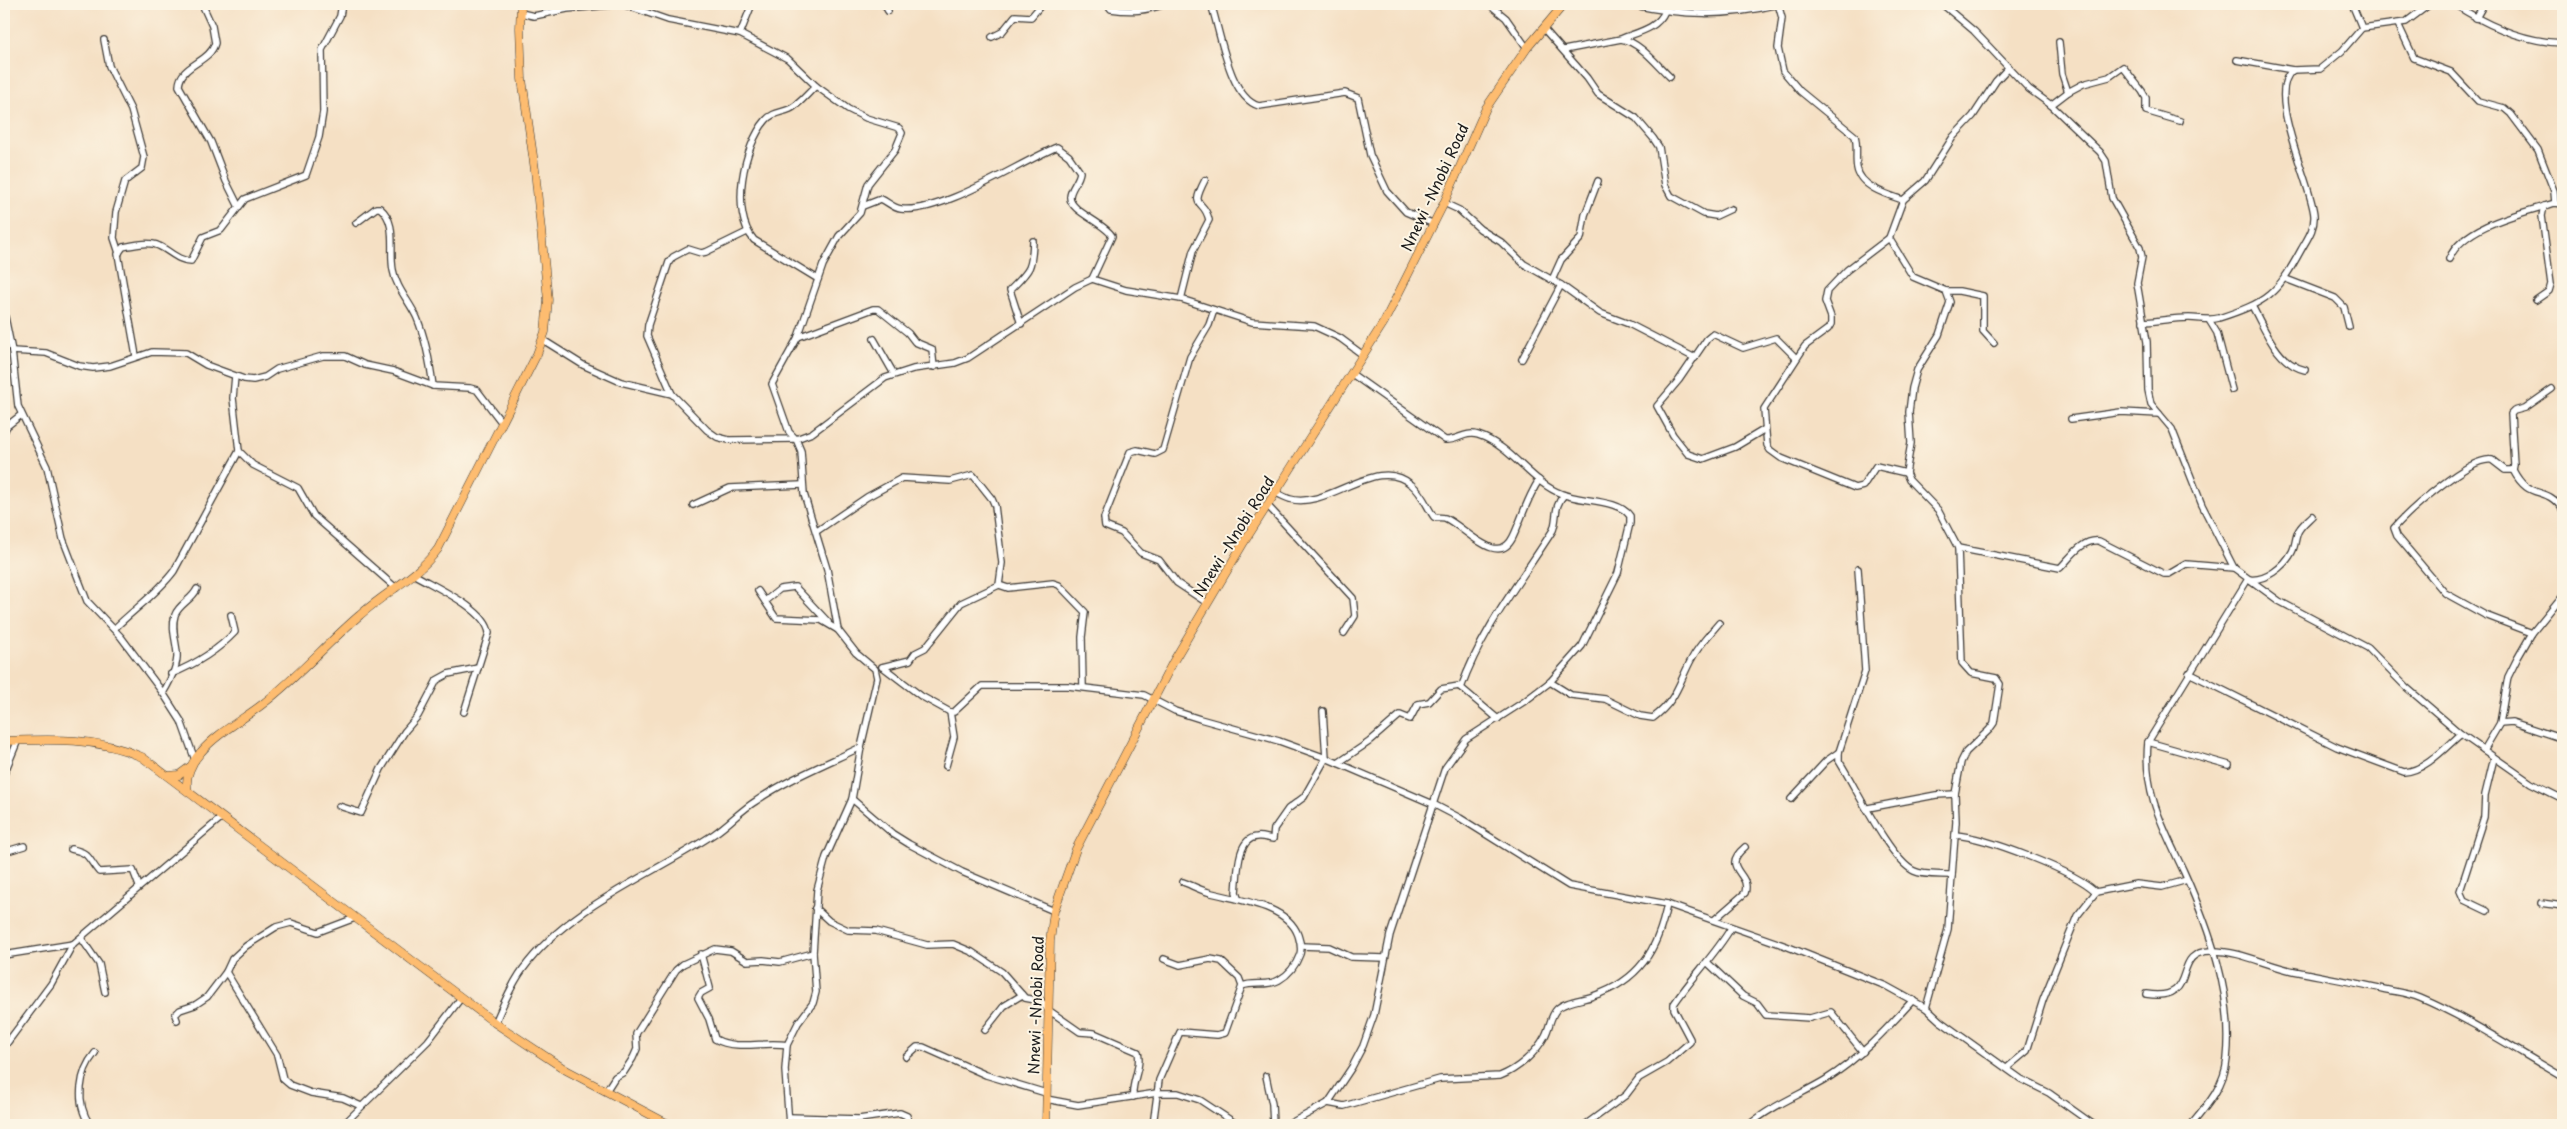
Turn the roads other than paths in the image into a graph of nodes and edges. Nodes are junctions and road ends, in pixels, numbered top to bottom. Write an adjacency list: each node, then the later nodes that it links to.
1 (202, 4): 48 (street)
2 (342, 4): 48 (street)
3 (522, 4): 21 (main road)
4 (752, 4): 26 (street)
5 (884, 4): 19 (street)
6 (1042, 4): 27 (street)
7 (1107, 4): 8 (street)
8 (1165, 4)
9 (1212, 4): 53 (street)
10 (1489, 4): 32 (street)
11 (1564, 4): 25 (main road, Nnewi -Nnobi Road)
12 (1630, 4): 20 (street)
13 (1778, 4): 20 (street); 44 (street)
14 (1942, 4): 35 (street)
15 (2352, 4): 24 (street)
16 (2430, 4): 23 (street)
17 (2454, 4): 22 (street)
18 (2484, 4): 22 (street)
19 (888, 11)
20 (1665, 11): 28 (street)
21 (521, 13): 26 (street); 76 (main road)
22 (2476, 18): 31 (street)
23 (2398, 24): 24 (street); 46 (street)
24 (2362, 28): 36 (street)
25 (1544, 29): 32 (main road, Nnewi -Nnobi Road); 33 (street)
26 (740, 34): 38 (street)
27 (992, 37)
28 (1621, 39): 33 (street); 37 (street)
29 (104, 40): 57 (street)
30 (2058, 42): 39 (street)
31 (2563, 43)
32 (1527, 48): 45 (main road, Nnewi -Nnobi Road)
33 (1564, 50): 51 (street)
34 (2237, 60): 36 (street)
35 (2008, 68): 40 (street); 44 (street)
36 (2293, 70): 61 (street)
37 (1670, 77)
38 (816, 86): 49 (street); 54 (street)
39 (2068, 92): 40 (street); 41 (street)
40 (2051, 106): 71 (street)
41 (2180, 121)
42 (1205, 180): 65 (street)
43 (1598, 181): 62 (street)
44 (1903, 200): 55 (street)
45 (1444, 202): 53 (main road, Nnewi -Nnobi Road); 62 (street)
46 (2555, 203): 47 (street); 50 (street)
47 (2563, 204)
48 (238, 205): 57 (street)
49 (863, 206): 59 (street); 60 (street)
50 (2544, 206): 58 (street); 66 (street)
51 (1731, 209)
52 (356, 223): 89 (street)
53 (1434, 224): 79 (main road, Nnewi -Nnobi Road)
54 (747, 232): 59 (street); 92 (street)
55 (1889, 238): 64 (street); 82 (street)
56 (1033, 241): 72 (street)
57 (119, 253): 80 (street)
58 (2449, 259)
59 (818, 278): 74 (street)
60 (1092, 279): 65 (street); 72 (street)
61 (2286, 279): 67 (street); 73 (street)
62 (1552, 280): 63 (street)
63 (1561, 285): 81 (street); 83 (street)
64 (1946, 291): 77 (street); 102 (street)
65 (1181, 299): 68 (street)
66 (2536, 300)
67 (2252, 306): 70 (street); 85 (street)
68 (1214, 310): 79 (street); 123 (street)
69 (4, 312): 78 (street)
70 (2208, 320): 71 (street); 91 (street)
71 (2144, 322): 94 (street)
72 (1021, 324): 84 (street)
73 (2349, 327)
74 (798, 338): 84 (street); 99 (street)
75 (874, 339): 86 (street)
76 (543, 340): 92 (street); 96 (main road)
77 (1994, 343)
78 (12, 351): 80 (street); 93 (street)
79 (1363, 355): 87 (main road, Nnewi -Nnobi Road)
80 (136, 356): 88 (street)
81 (1695, 358): 82 (street); 97 (street)
82 (1796, 358): 97 (street)
83 (1522, 359)
84 (934, 367): 86 (street)
85 (2305, 370)
86 (894, 374): 99 (street)
87 (1352, 374): 103 (street); 105 (main road, Nnewi -Nnobi Road)
88 (235, 376): 89 (street); 100 (street)
89 (433, 386): 96 (street)
90 (2552, 389): 101 (street)
91 (2232, 390)
92 (672, 394): 99 (street)
93 (21, 414): 98 (street); 127 (street)
94 (2159, 414): 95 (street); 113 (street)
95 (2072, 420)
96 (502, 423): 115 (main road)
97 (1765, 429): 102 (street)
98 (4, 432)
99 (796, 439): 104 (street)
100 (239, 451): 118 (street); 127 (street)
101 (2512, 470): 109 (street); 130 (street)
102 (1906, 473): 112 (street)
103 (1540, 480): 105 (street); 106 (street)
104 (802, 485): 107 (street); 111 (street)
105 (1276, 493): 108 (main road, Nnewi -Nnobi Road)
106 (1564, 495): 136 (street); 138 (street)
107 (693, 505)
108 (1268, 506): 123 (main road, Nnewi -Nnobi Road); 129 (street)
109 (2563, 510)
110 (2312, 516): 116 (street)
111 (817, 531): 117 (street); 128 (street)
112 (1958, 548): 113 (street); 163 (street)
113 (2234, 568): 116 (street)
114 (1858, 569): 153 (street)
115 (415, 575): 118 (main road); 133 (street)
116 (2248, 579): 134 (street); 146 (street)
117 (999, 585): 132 (street); 137 (street)
118 (396, 588): 156 (main road)
119 (197, 589): 135 (street)
120 (758, 591): 122 (street)
121 (2563, 595): 130 (street)
122 (765, 601): 126 (street); 126 (street)
123 (1207, 603): 140 (main road, Nnewi -Nnobi Road)
124 (231, 615): 135 (street)
125 (1719, 623): 136 (street)
126 (830, 624): 128 (street)
127 (114, 629): 139 (street)
128 (838, 630): 131 (street)
129 (1344, 633)
130 (2532, 633): 145 (street)
131 (870, 663): 132 (street); 151 (street)
132 (883, 667): 143 (street)
133 (478, 668): 142 (street); 168 (street)
134 (2189, 673): 146 (street); 150 (street)
135 (171, 674): 139 (street)
136 (1550, 682): 144 (street)
137 (1083, 687): 140 (street); 143 (street)
138 (1461, 688): 144 (street); 157 (street)
139 (163, 693): 156 (street)
140 (1154, 699): 154 (street); 186 (main road, Nnewi -Nnobi Road)
141 (1323, 710): 154 (street)
142 (464, 712)
143 (950, 712): 159 (street)
144 (1498, 719): 167 (street)
145 (2500, 723): 147 (street); 152 (street)
146 (2461, 734): 152 (street)
147 (2563, 739)
148 (4, 740): 149 (main road)
149 (18, 740): 160 (street); 161 (main road)
150 (2148, 742): 158 (street); 177 (street)
151 (861, 747): 164 (street); 211 (street)
152 (2484, 750): 155 (street)
153 (1839, 752): 165 (street); 169 (street)
154 (1326, 758): 157 (street); 181 (street)
155 (2494, 758): 166 (street); 187 (street)
156 (194, 763): 161 (main road); 162 (main road)
157 (1338, 763): 167 (street)
158 (2229, 765)
159 (946, 766)
160 (4, 774)
161 (168, 776): 162 (main road)
162 (188, 790): 170 (main road)
163 (1955, 794): 169 (street); 171 (street)
164 (852, 799): 185 (street); 186 (street)
165 (1791, 799)
166 (2563, 799)
167 (1433, 804): 183 (street); 199 (street)
168 (339, 806)
169 (1868, 808): 176 (street)
170 (221, 818): 179 (street); 188 (main road)
171 (1955, 835): 176 (street); 180 (street)
172 (24, 846): 175 (street)
173 (1745, 847): 189 (street)
174 (71, 849): 179 (street)
175 (4, 852)
176 (1952, 875): 208 (street)
177 (2188, 880): 180 (street); 194 (street)
178 (1183, 882): 181 (street)
179 (138, 886): 191 (street)
180 (2096, 892): 218 (street)
181 (1238, 898): 193 (street)
182 (2541, 903): 184 (street)
183 (1667, 904): 189 (street); 225 (street)
184 (2563, 906)
185 (815, 908): 195 (street); 205 (street)
186 (1054, 911): 209 (main road, Nnewi -Nnobi Road)
187 (2487, 911)
188 (355, 918): 201 (street); 206 (main road)
189 (1714, 920): 190 (street)
190 (1731, 928): 200 (street); 207 (street)
191 (82, 938): 192 (street); 203 (street)
192 (73, 944): 197 (street); 214 (street)
193 (1302, 946): 199 (street); 202 (street)
194 (2213, 951): 204 (street); 220 (street); 241 (street)
195 (813, 953): 196 (street); 213 (street)
196 (701, 954): 213 (street); 221 (street)
197 (4, 955)
198 (1164, 958): 202 (street)
199 (1385, 958): 225 (street)
200 (1708, 962): 215 (street); 238 (street)
201 (226, 972): 210 (street); 226 (street)
202 (1242, 986): 222 (street)
203 (105, 992)
204 (2146, 994)
205 (1022, 995): 209 (street); 212 (street)
206 (461, 998): 211 (main road); 226 (street)
207 (1913, 1000): 208 (street); 215 (street)
208 (1926, 1008): 218 (street)
209 (1047, 1009): 223 (main road, Nnewi -Nnobi Road); 224 (street)
210 (177, 1020)
211 (495, 1023): 221 (main road)
212 (985, 1030)
213 (787, 1045): 227 (street)
214 (4, 1047)
215 (1863, 1052): 239 (street)
216 (96, 1053): 228 (street)
217 (906, 1056): 223 (street)
218 (2008, 1067): 240 (street)
219 (1266, 1076): 236 (street)
220 (2563, 1077)
221 (606, 1092): 230 (main road)
222 (1157, 1093): 224 (street); 234 (street); 235 (street)
223 (1046, 1096): 224 (street); 233 (main road, Nnewi -Nnobi Road)
224 (1133, 1097)
225 (1328, 1103): 237 (street)
226 (361, 1106): 229 (street)
227 (789, 1117): 231 (street); 232 (street)
228 (90, 1125)
229 (342, 1125)
230 (670, 1125)
231 (789, 1125)
232 (908, 1125)
233 (1046, 1125)
234 (1153, 1125)
235 (1238, 1125)
236 (1273, 1125)
237 (1287, 1125)
238 (1585, 1125)
239 (1749, 1125)
240 (2094, 1125)
241 (2192, 1125)

